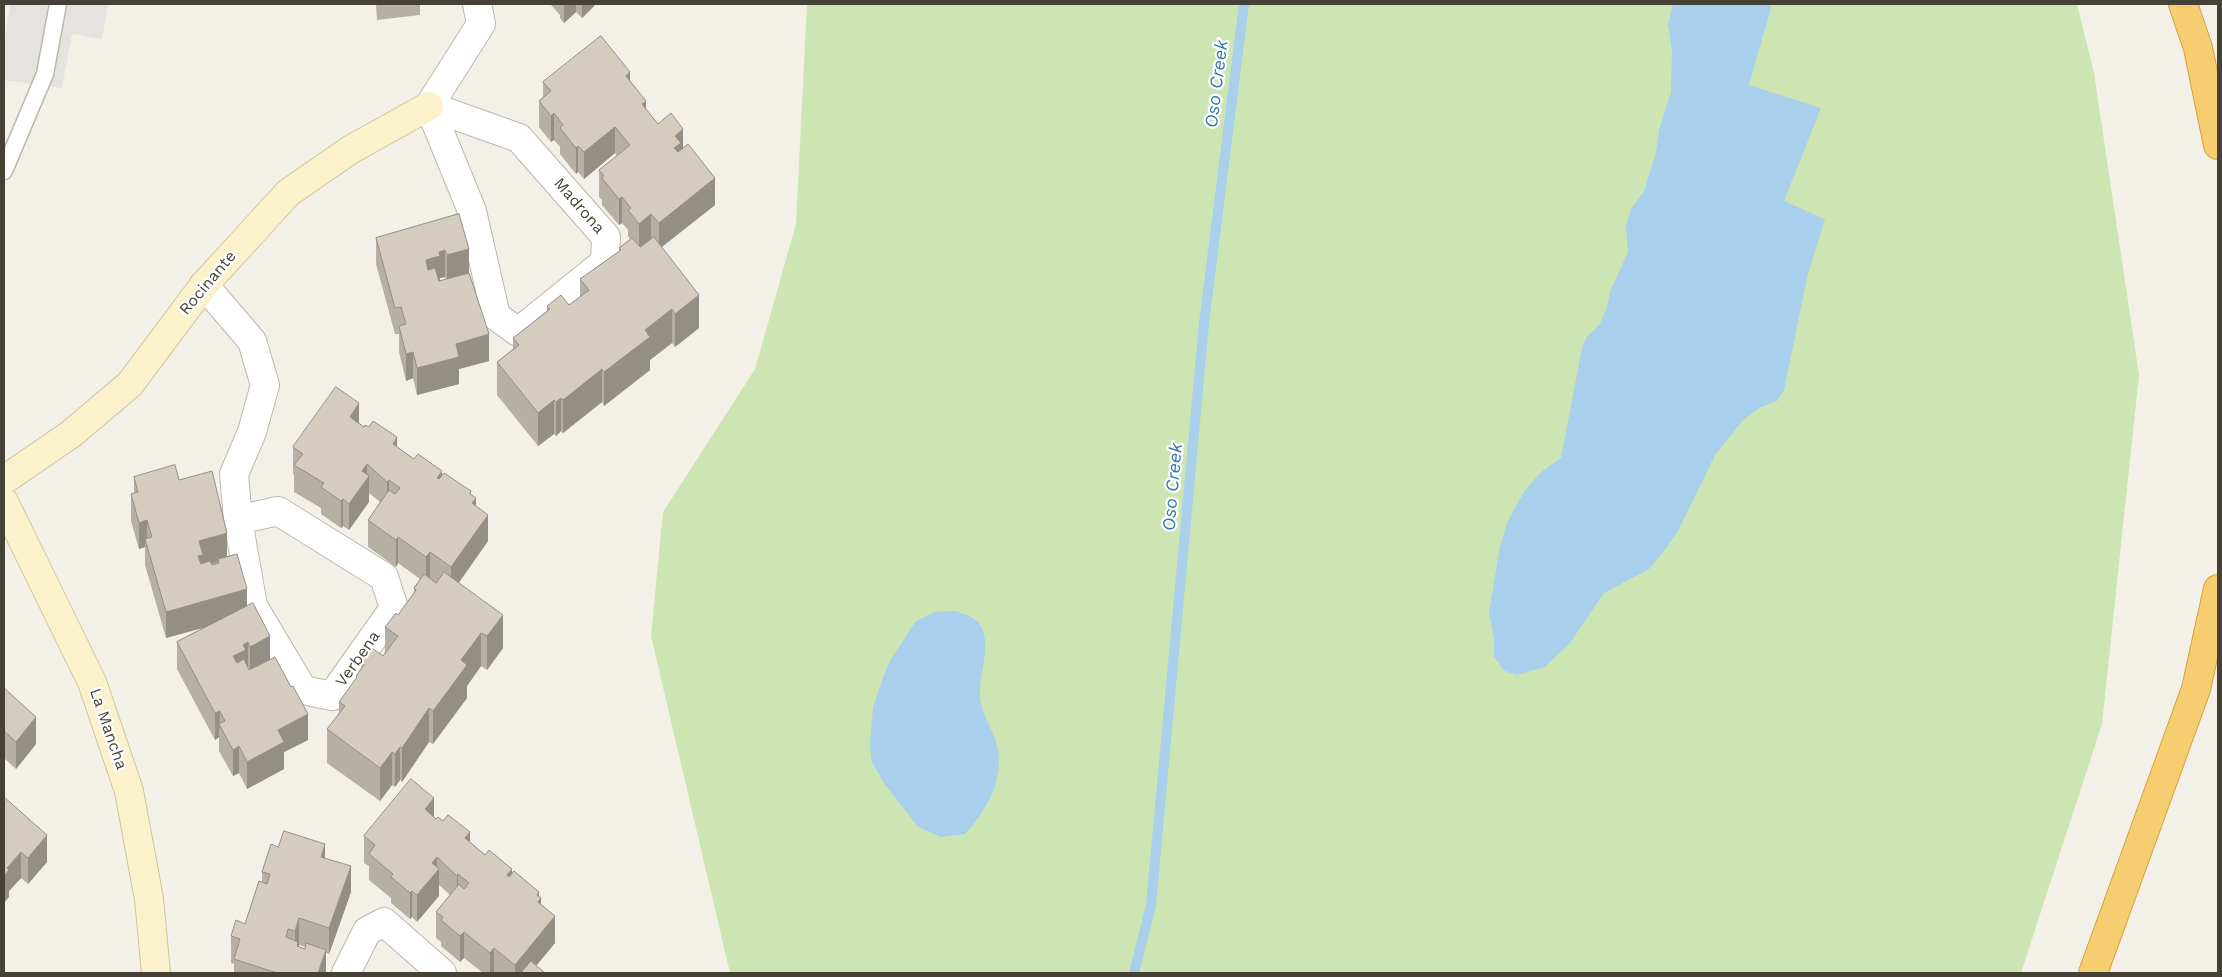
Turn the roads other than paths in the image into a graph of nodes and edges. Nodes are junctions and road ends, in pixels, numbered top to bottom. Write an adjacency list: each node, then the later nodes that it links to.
1 (58, 4): 6 (lane)
2 (477, 4): 4 (street)
3 (2183, 4): 5 (highway)
4 (429, 106): 4 (street, Madrona); 7 (street, Rocinante)
5 (2218, 145)
6 (4, 171)
7 (204, 285): 8 (street, Rocinante); 10 (street, Verbena)
8 (4, 480)
9 (4, 502): 12 (street, La Mancha)
10 (238, 520): 10 (street, Verbena)
11 (2218, 589): 15 (highway)
12 (156, 973)
13 (346, 973): 14 (street)
14 (442, 973)
15 (2093, 973)

